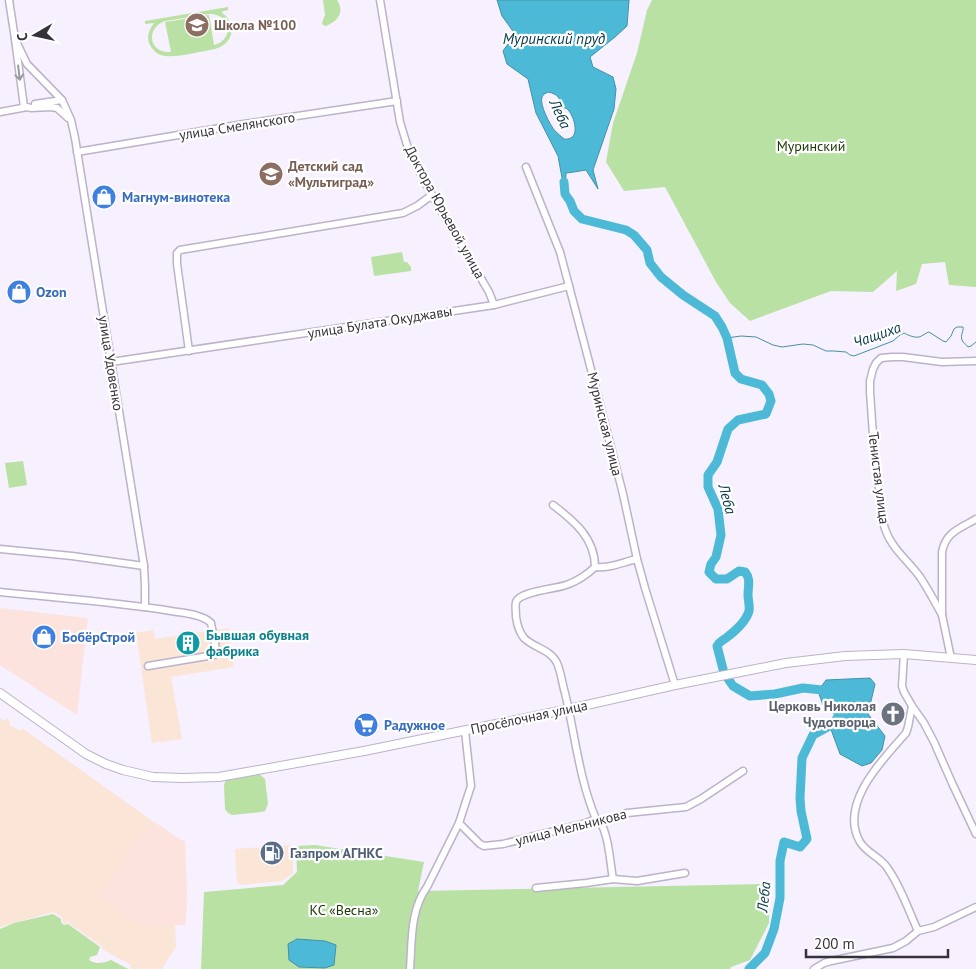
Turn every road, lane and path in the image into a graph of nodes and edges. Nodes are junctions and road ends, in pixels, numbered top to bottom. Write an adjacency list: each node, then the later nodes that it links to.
1 (9, 0): 3 (street, улица Удовенко)
2 (380, 0): 4 (street, Доктора Юрьевой улица)
3 (15, 39): 5 (street, улица Удовенко); 6 (street, улица Удовенко, one-way to 6)
4 (397, 101): 10 (street, улица Смелянского); 12 (street, Доктора Юрьевой улица)
5 (63, 102): 6 (street); 7 (street); 9 (street, улица Удовенко)
6 (27, 107): 7 (street); 8 (street)
7 (57, 108): 9 (street)
8 (0, 112)
9 (71, 120): 10 (street, улица Удовенко)
10 (77, 152): 17 (street, улица Удовенко)
11 (526, 167): 13 (street, Муринская улица)
12 (432, 195): 14 (street, Доктора Юрьевой улица); 15 (street)
13 (569, 286): 14 (street, улица Булата Окуджавы); 21 (street, Муринская улица)
14 (494, 305): 15 (street, улица Булата Окуджавы)
15 (189, 351): 17 (street, улица Булата Окуджавы)
16 (976, 361): 26 (street, Тенистая улица)
17 (111, 362): 22 (street, улица Удовенко)
18 (553, 506): 23 (street)
19 (976, 519): 26 (street)
20 (0, 549): 22 (street)
21 (637, 559): 23 (street); 31 (street, Муринская улица)
22 (144, 566): 25 (street, улица Удовенко)
23 (594, 567): 34 (street)
24 (0, 592): 25 (street)
25 (145, 607): 30 (street)
26 (942, 614): 28 (street)
27 (904, 654): 28 (main road, Просёлочная улица); 31 (main road, Просёлочная улица); 33 (street)
28 (951, 658): 29 (main road, Просёлочная улица)
29 (976, 660)
30 (148, 666)
31 (675, 685): 34 (main road, Просёлочная улица)
32 (0, 692): 35 (main road, Просёлочная улица)
33 (912, 706): 39 (street); 44 (street)
34 (569, 709): 35 (main road, Просёлочная улица); 37 (street)
35 (465, 731): 38 (street)
36 (743, 771): 37 (street, улица Мельникова)
37 (598, 820): 38 (street, улица Мельникова); 41 (street)
38 (459, 823): 45 (street)
39 (976, 834)
40 (685, 872): 41 (street)
41 (613, 879): 42 (street)
42 (536, 888)
43 (976, 907): 44 (street)
44 (918, 931): 46 (street)
45 (410, 969)
46 (814, 969)

